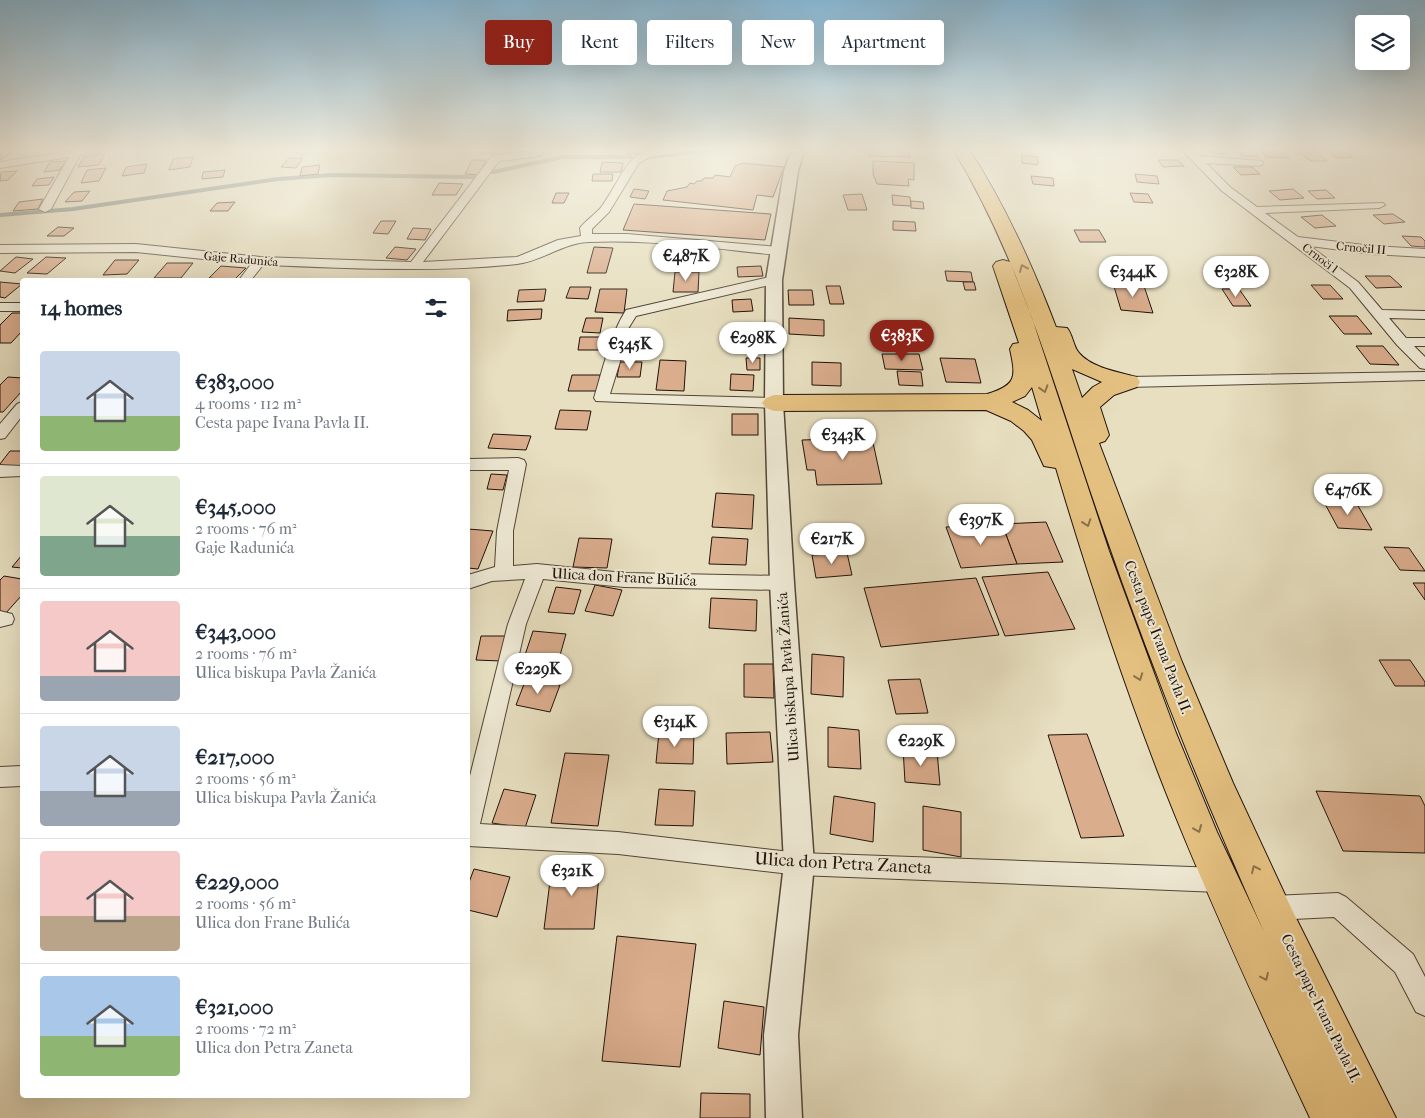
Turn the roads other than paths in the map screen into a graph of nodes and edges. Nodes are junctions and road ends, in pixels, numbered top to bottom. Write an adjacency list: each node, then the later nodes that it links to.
1 (49, 201): 9 (street)
2 (463, 201): 17 (street)
3 (610, 201): 11 (street)
4 (786, 201): 14 (street, Ulica biskupa Pavla Žanića)
5 (974, 201): 24 (main road, Cesta pape Ivana Pavla II.)
6 (994, 201): 24 (main road, Cesta pape Ivana Pavla II., one-way to 6)
7 (1243, 201): 10 (street, Crnoči l)
8 (1379, 205): 10 (street)
9 (45, 209)
10 (1255, 210): 12 (street, Crnoči l)
11 (587, 238): 14 (street, Gaje Radunića); 17 (street, Gaje Radunića)
12 (1298, 241): 15 (street, Crnočil II); 22 (street, Crnoči l)
13 (0, 249): 16 (street, Gaje Radunića)
14 (778, 251): 19 (street, Ulica biskupa Pavla Žanića)
15 (1425, 253)
16 (260, 261): 17 (street, Gaje Radunića); 18 (street)
17 (414, 266)
18 (247, 278)
19 (774, 280): 31 (street, Ulica biskupa Pavla Žanića); 31 (street)
20 (0, 307): 21 (street)
21 (20, 307)
22 (1379, 314): 23 (street); 25 (street, Crnoči l)
23 (1425, 315)
24 (1033, 320): 29 (main road); 30 (main road); 35 (main road, Cesta pape Ivana Pavla II.)
25 (1402, 342): 26 (street); 27 (street, Crnoči l)
26 (1425, 342)
27 (1425, 365)
28 (1425, 376): 29 (street)
29 (1129, 382): 35 (main road)
30 (988, 402): 31 (main road); 35 (main road)
31 (774, 403): 41 (street, Ulica biskupa Pavla Žanića)
32 (12, 414): 33 (street)
33 (0, 434)
34 (470, 464): 39 (street)
35 (1081, 466): 47 (main road, Cesta pape Ivana Pavla II., one-way to 47); 48 (main road, Cesta pape Ivana Pavla II., one-way to 35)
36 (0, 471): 37 (street)
37 (20, 472)
38 (537, 572): 39 (street, Ulica don Frane Bulića); 41 (street, Ulica don Frane Bulića); 44 (street)
39 (504, 573): 40 (street, Ulica don Frane Bulića)
40 (470, 581)
41 (782, 583): 46 (street, Ulica biskupa Pavla Žanića)
42 (20, 776): 43 (street)
43 (0, 777)
44 (470, 818)
45 (470, 835): 46 (street, Ulica don Petra Zaneta)
46 (800, 864): 47 (street, Ulica don Petra Zaneta); 50 (street, Ulica biskupa Pavla Žanića)
47 (1219, 880): 51 (main road, Cesta pape Ivana Pavla II., one-way to 51)
48 (1273, 908): 49 (street); 52 (main road, Cesta pape Ivana Pavla II.)
49 (1425, 1003)
50 (784, 1118)
51 (1332, 1118)
52 (1374, 1118)

